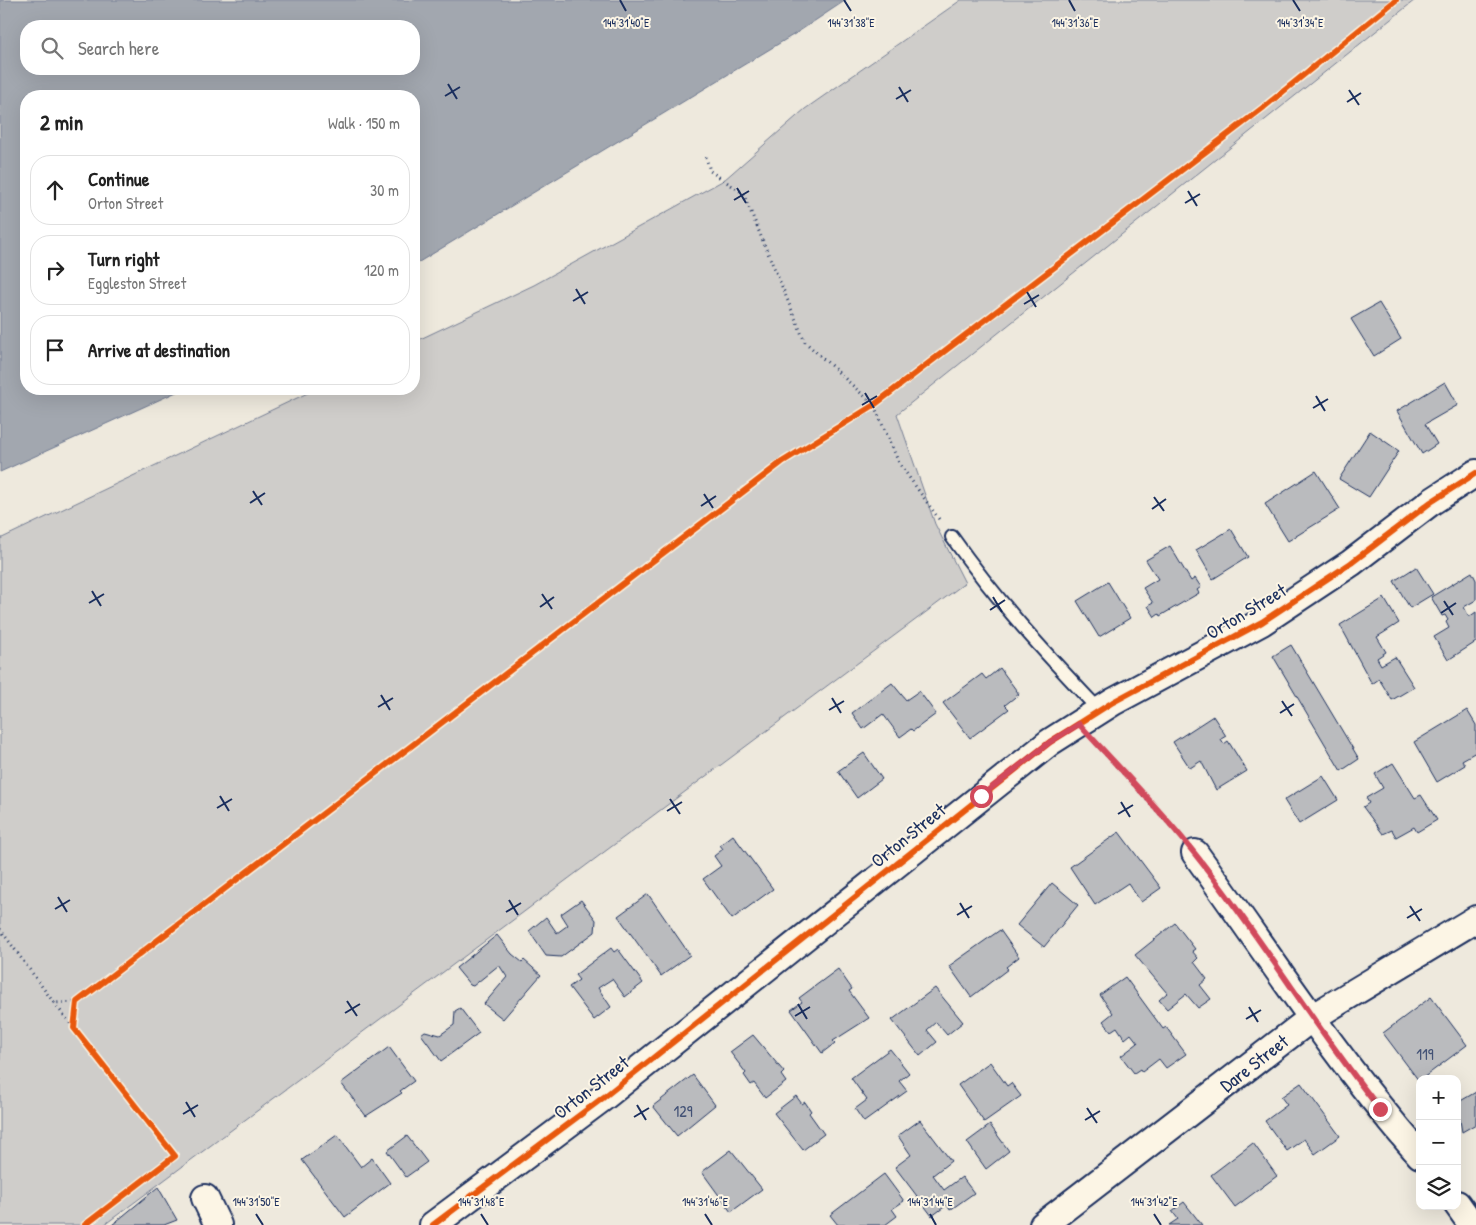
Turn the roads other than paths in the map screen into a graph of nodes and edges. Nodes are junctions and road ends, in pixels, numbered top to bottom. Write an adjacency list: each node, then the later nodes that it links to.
1 (1476, 472): 3 (street, Orton Street)
2 (952, 537): 3 (lane)
3 (1090, 717): 11 (street, Orton Street)
4 (1195, 853): 6 (street)
5 (1476, 919): 6 (street, Dare Street)
6 (1314, 1017): 7 (street); 12 (street, Dare Street)
7 (1416, 1150)
8 (206, 1198): 10 (street)
9 (1461, 1210): 13 (street)
10 (218, 1225)
11 (433, 1225)
12 (1043, 1225)
13 (1472, 1225)

